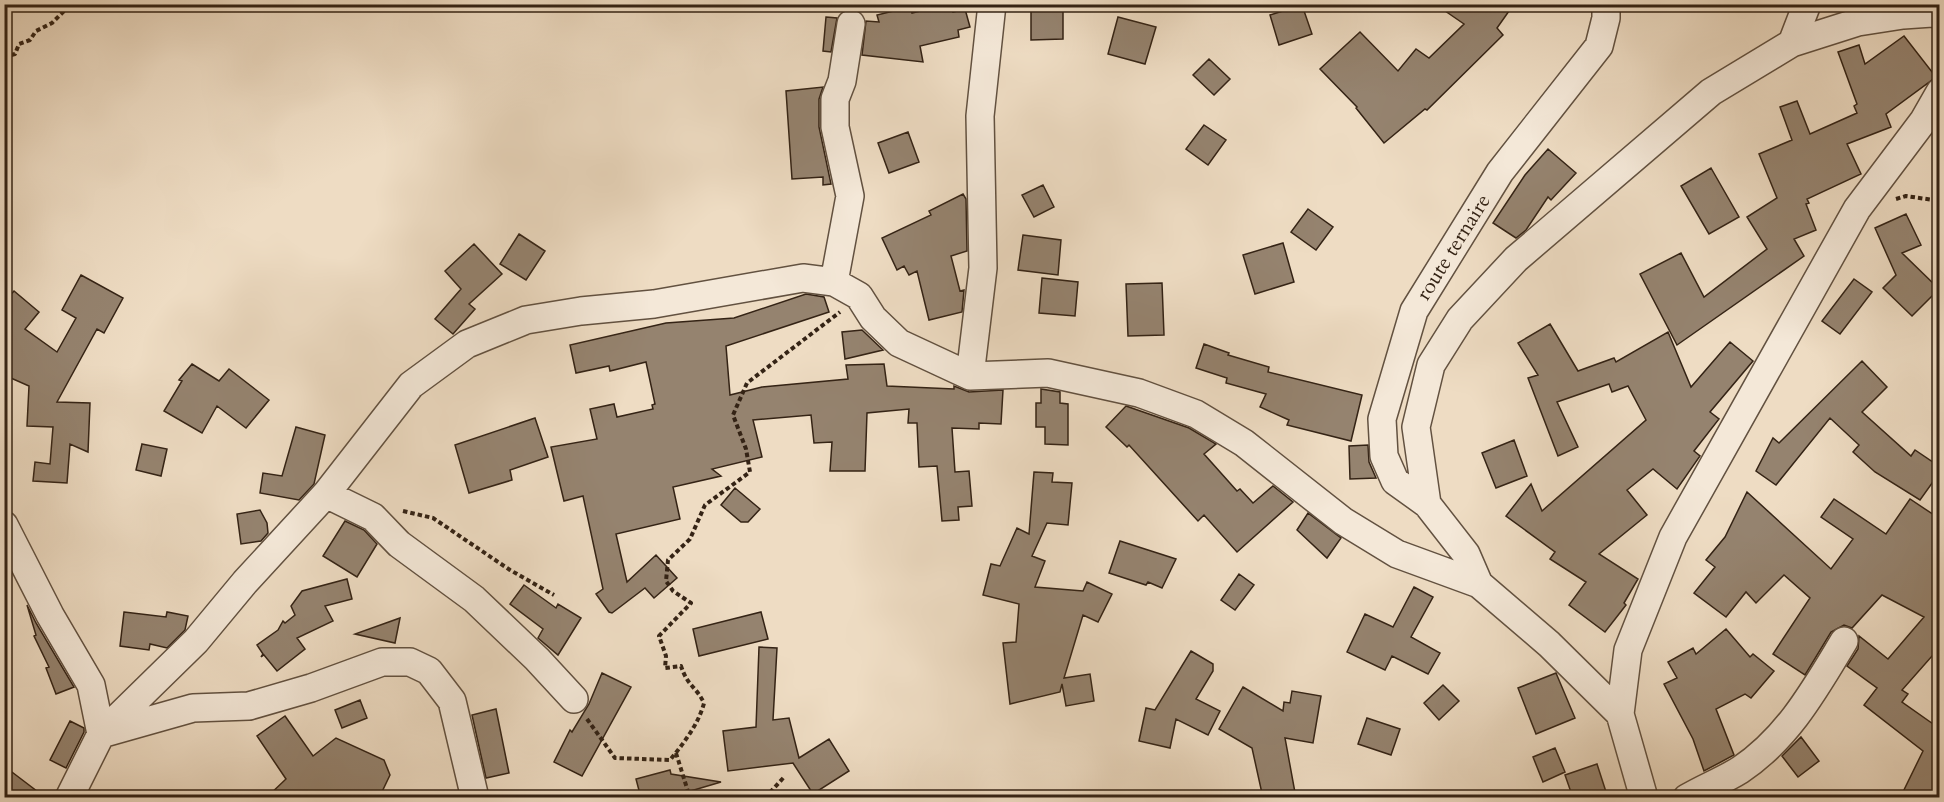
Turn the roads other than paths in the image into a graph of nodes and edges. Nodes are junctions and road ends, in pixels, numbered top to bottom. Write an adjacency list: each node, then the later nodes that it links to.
1 (992, 4): 10 (street)
2 (1606, 4): 12 (street, route ternaire)
3 (1807, 4): 6 (street)
4 (1940, 15): 6 (street)
5 (851, 24): 9 (street)
6 (1792, 43): 12 (street)
7 (1940, 92): 8 (street)
8 (1932, 117): 17 (street)
9 (834, 282): 10 (street); 11 (street)
10 (970, 376): 14 (street)
11 (326, 494): 16 (street); 18 (street)
12 (1426, 504): 14 (street, route ternaire)
13 (4, 525): 18 (street)
14 (1479, 584): 17 (street)
15 (1844, 641): 22 (street)
16 (574, 699)
17 (1620, 714): 21 (street)
18 (101, 734): 19 (street); 20 (street)
19 (69, 798)
20 (475, 798)
21 (1644, 798)
22 (1687, 798)

